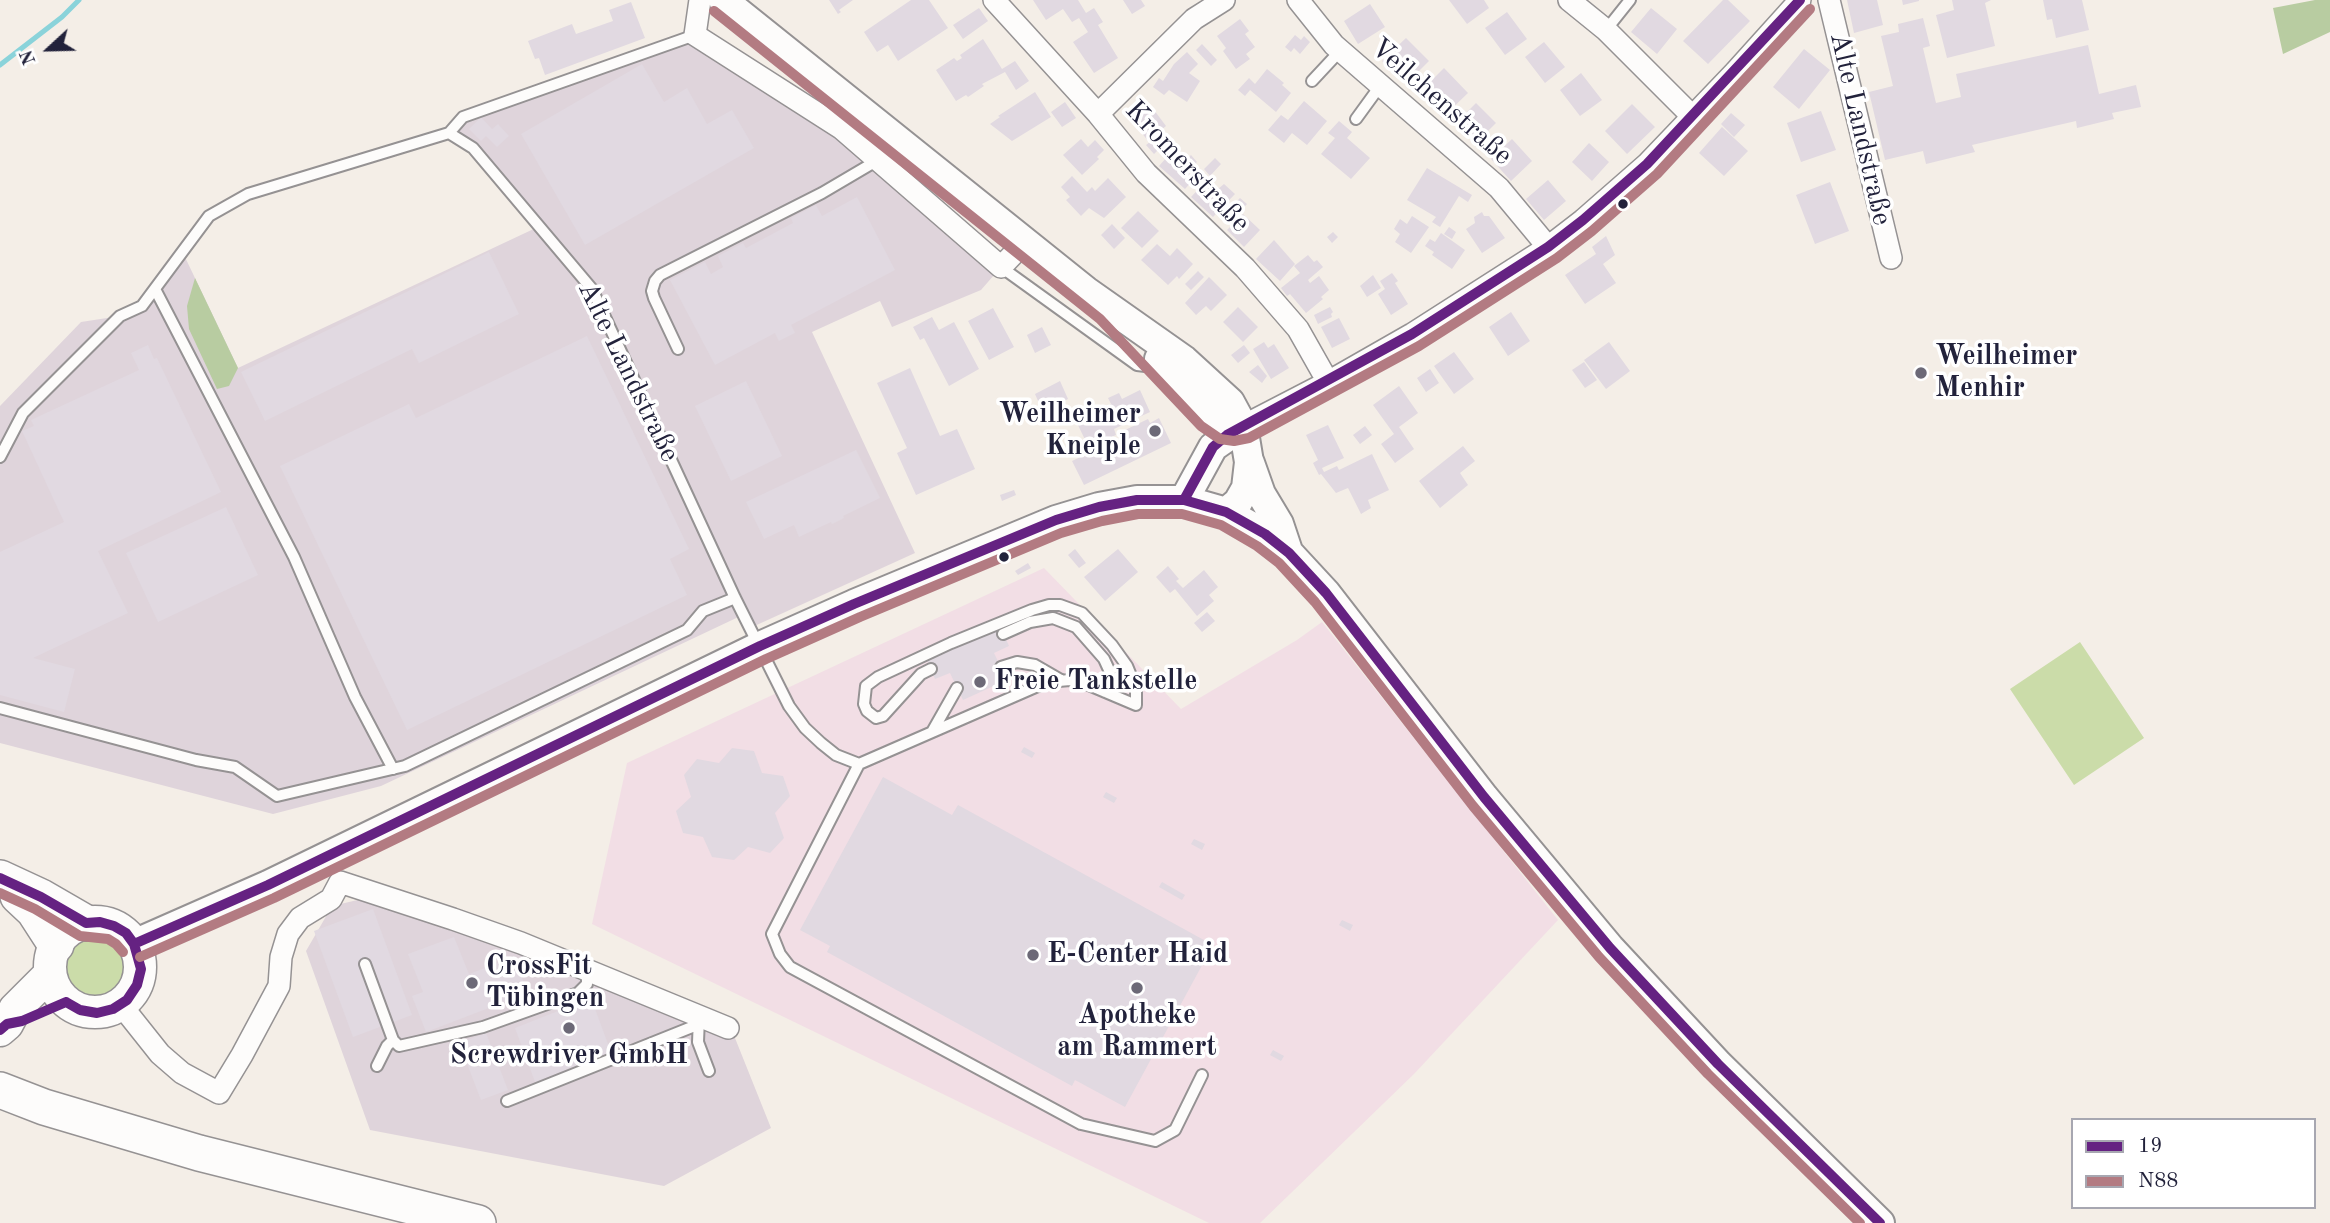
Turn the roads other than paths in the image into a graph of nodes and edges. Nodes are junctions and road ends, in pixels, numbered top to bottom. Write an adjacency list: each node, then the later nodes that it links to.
1 (700, 0): 11 (street)
2 (723, 0): 20 (street)
3 (994, 0): 15 (street, Kromerstraße)
4 (1224, 0): 15 (street)
5 (1298, 0): 12 (street, Veilchenstraße)
6 (1569, 0): 10 (street)
7 (1630, 0): 10 (lane)
8 (1800, 0): 16 (street, Alte Landstraße)
9 (1829, 0): 22 (street, Alte Landstraße)
10 (1606, 30): 16 (street)
11 (695, 35): 18 (lane); 19 (street)
12 (1340, 51): 13 (lane); 14 (street, Veilchenstraße)
13 (1312, 81)
14 (1380, 86): 17 (lane); 21 (street, Veilchenstraße)
15 (1098, 114): 28 (street, Kromerstraße)
16 (1692, 116): 21 (street, Alte Landstraße)
17 (1356, 119)
18 (449, 133): 24 (lane); 37 (lane, Alte Landstraße)
19 (878, 160): 23 (street); 26 (lane)
20 (1026, 241): 23 (street); 25 (street)
21 (1548, 247): 28 (street, Alte Landstraße)
22 (1891, 258)
23 (1001, 267): 27 (lane)
24 (155, 289): 32 (lane); 48 (lane)
25 (1110, 309): 27 (street); 30 (street)
26 (678, 349)
27 (1168, 369): 29 (street)
28 (1328, 382): 30 (street, Alte Landstraße)
29 (1210, 415): 30 (street); 31 (street)
30 (1243, 426): 31 (street, Alte Landstraße); 33 (street)
31 (1213, 447): 34 (street, Alte Landstraße)
32 (0, 457)
33 (1249, 462): 35 (street); 36 (street)
34 (1184, 500): 35 (street); 39 (street)
35 (1226, 512): 36 (street)
36 (1289, 553): 68 (street)
37 (735, 598): 39 (lane, Alte Landstraße); 48 (lane)
38 (1003, 634): 44 (lane)
39 (755, 637): 47 (lane, Alte Landstraße); 51 (street)
40 (1001, 667): 42 (lane)
41 (931, 669): 44 (lane)
42 (1061, 680): 44 (lane); 46 (lane)
43 (957, 688): 46 (lane)
44 (1105, 692)
45 (0, 708): 48 (lane)
46 (932, 732): 47 (lane)
47 (859, 764): 63 (lane)
48 (393, 769)
49 (0, 878): 50 (main road); 52 (main road)
50 (86, 923): 51 (main road); 52 (main road)
51 (134, 944): 56 (main road)
52 (53, 959): 55 (main road); 58 (main road)
53 (365, 964): 60 (lane)
54 (581, 967): 56 (street); 57 (street); 60 (lane)
55 (66, 1002): 56 (main road); 58 (main road)
56 (121, 1005)
57 (699, 1015): 59 (street); 62 (lane); 65 (lane)
58 (4, 1027)
59 (728, 1028)
60 (393, 1040): 61 (lane)
61 (377, 1066)
62 (709, 1071)
63 (1202, 1075)
64 (0, 1090): 67 (main road)
65 (508, 1101)
66 (0, 1114): 67 (main road)
67 (470, 1222)
68 (1880, 1223)

